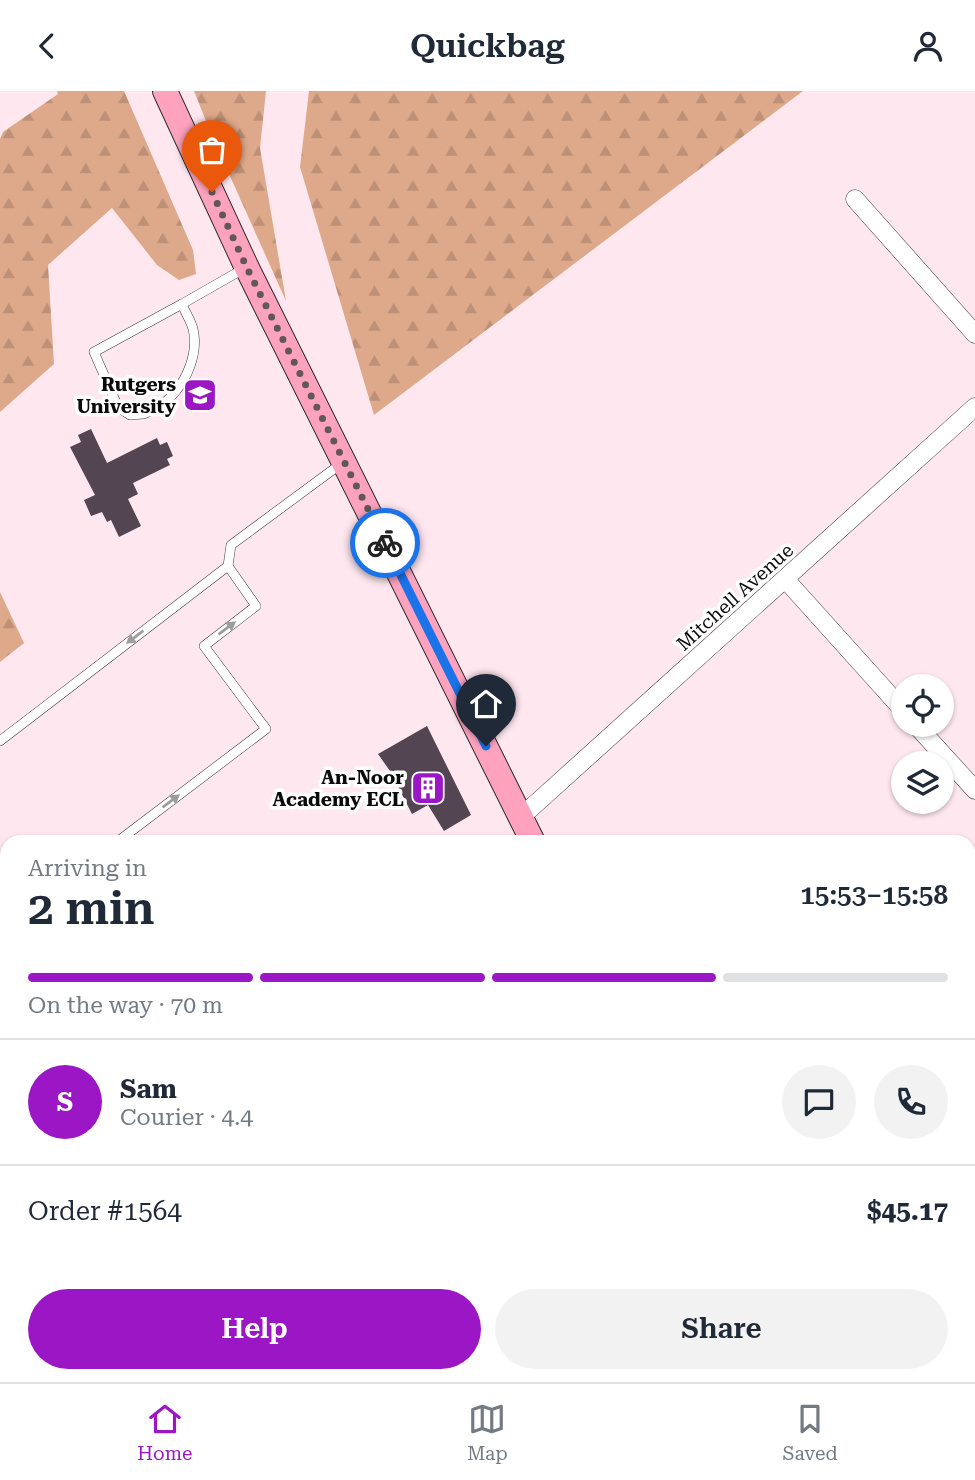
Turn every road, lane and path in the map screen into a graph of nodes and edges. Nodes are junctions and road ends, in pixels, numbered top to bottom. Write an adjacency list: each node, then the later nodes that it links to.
1 (165, 91): 3 (street)
2 (855, 199): 5 (street)
3 (247, 268): 4 (lane); 7 (street)
4 (182, 305): 4 (lane)
5 (975, 334)
6 (975, 407): 9 (street, Mitchell Avenue)
7 (344, 461): 8 (lane); 14 (street)
8 (228, 566): 12 (lane, one-way to 12); 15 (lane, one-way to 8)
9 (786, 580): 10 (street); 14 (street, Mitchell Avenue)
10 (891, 697)
11 (927, 737): 13 (street)
12 (0, 741)
13 (975, 790)
14 (522, 817): 16 (street)
15 (126, 835)
16 (530, 835)

